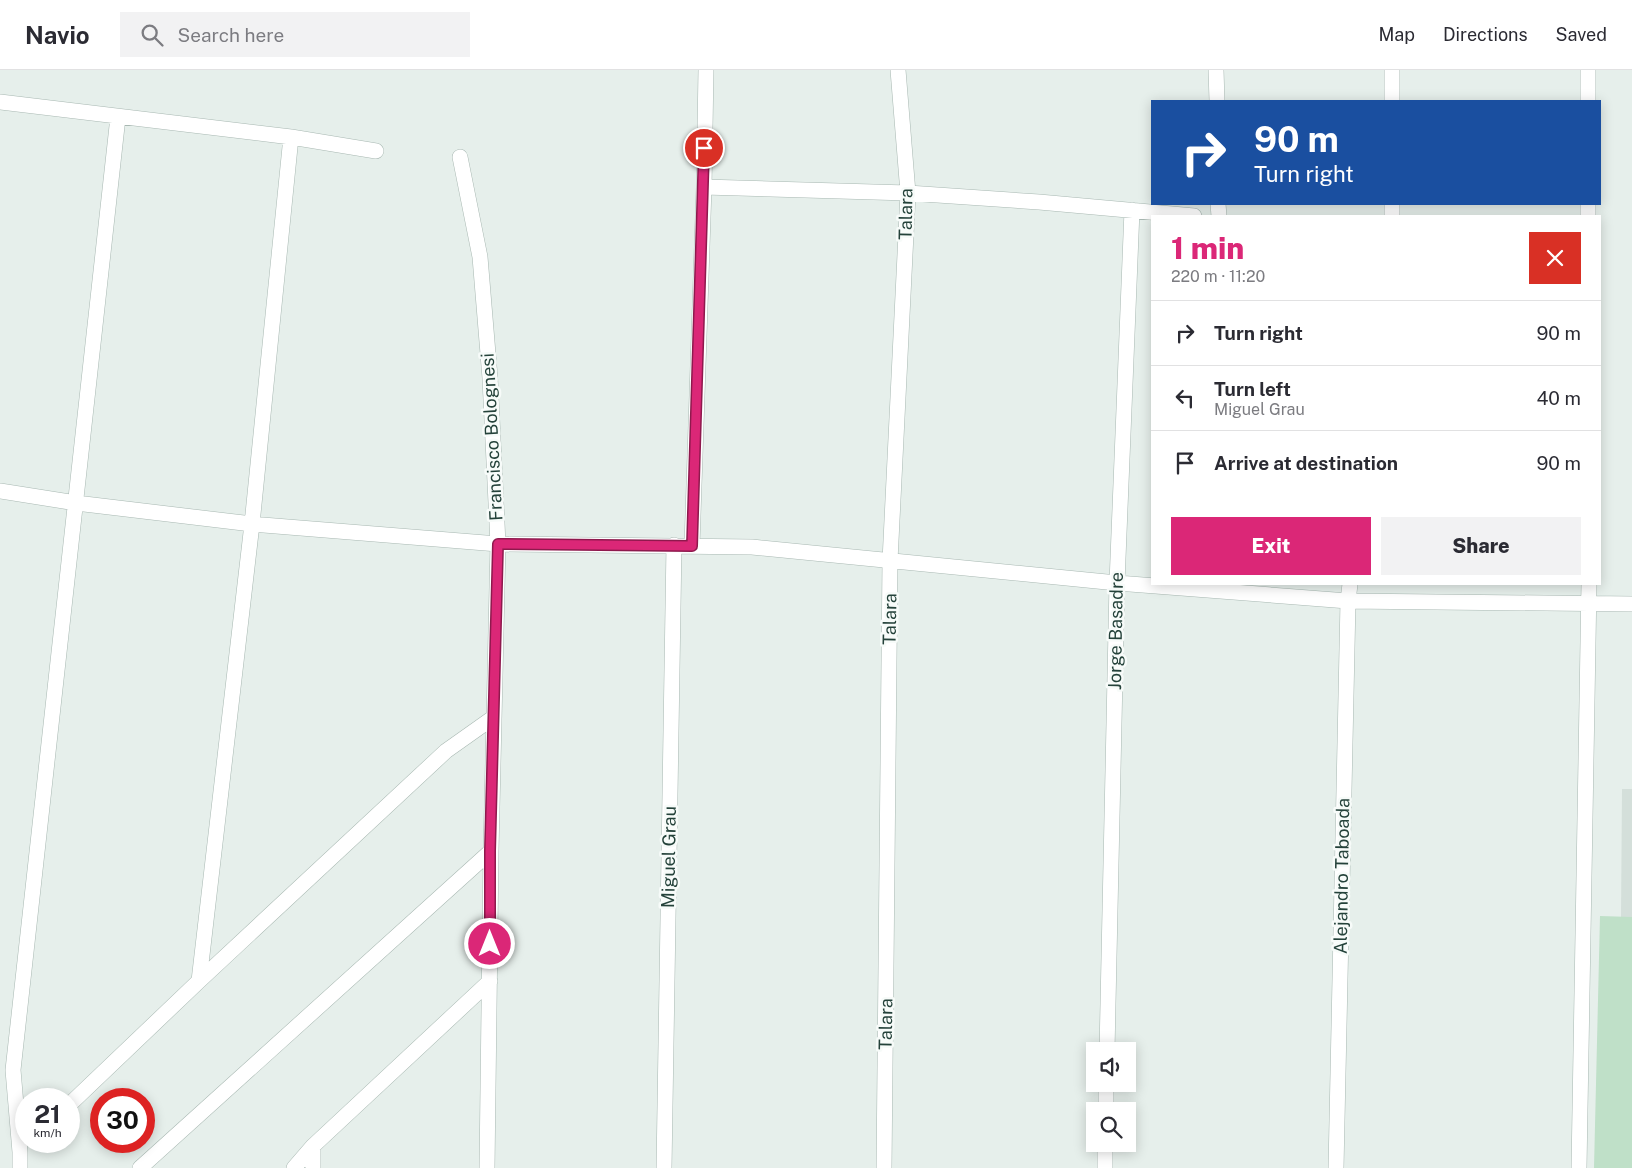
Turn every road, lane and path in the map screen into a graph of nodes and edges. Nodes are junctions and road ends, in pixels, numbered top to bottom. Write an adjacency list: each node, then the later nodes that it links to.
1 (706, 70): 14 (street)
2 (898, 70): 15 (street, Talara)
3 (1216, 70): 6 (street)
4 (1392, 70): 7 (street)
5 (1588, 70): 8 (street)
6 (1216, 100)
7 (1392, 100)
8 (1588, 100)
9 (0, 102): 10 (street)
10 (118, 117): 11 (street); 19 (street)
11 (291, 137): 12 (street); 20 (street)
12 (376, 151)
13 (460, 157): 21 (street, Francisco Bolognesi)
14 (704, 187): 15 (street); 23 (street)
15 (908, 193): 16 (street); 24 (street, Talara)
16 (1132, 210): 17 (street); 25 (street, Jorge Basadre)
17 (1184, 215)
18 (0, 491): 19 (street)
19 (76, 503): 20 (street); 36 (street)
20 (252, 524): 21 (street); 33 (street)
21 (498, 544): 22 (street); 31 (street, Francisco Bolognesi)
22 (674, 545): 23 (street); 47 (street, Miguel Grau)
23 (692, 546): 24 (street)
24 (890, 561): 25 (street); 48 (street, Talara)
25 (1117, 583): 28 (street); 35 (street, Jorge Basadre)
26 (1350, 585): 28 (street, Alejandro Taboada)
27 (1589, 585): 29 (street)
28 (1348, 601): 29 (street); 50 (street, Alejandro Taboada)
29 (1589, 604): 30 (street); 51 (street)
30 (1632, 604)
31 (494, 717): 32 (street, Francisco Bolognesi); 33 (street)
32 (490, 851): 34 (street, Francisco Bolognesi); 43 (street)
33 (199, 981): 37 (street)
34 (490, 981): 39 (street); 46 (street, Francisco Bolognesi)
35 (1107, 1042)
36 (7, 1069): 38 (street)
37 (80, 1095)
38 (15, 1101)
39 (313, 1146): 44 (street); 45 (street)
40 (1105, 1152): 49 (street)
41 (24, 1153): 42 (street)
42 (20, 1168)
43 (140, 1168)
44 (294, 1168)
45 (313, 1168)
46 (486, 1168)
47 (664, 1168)
48 (884, 1168)
49 (1105, 1168)
50 (1336, 1168)
51 (1579, 1168)

